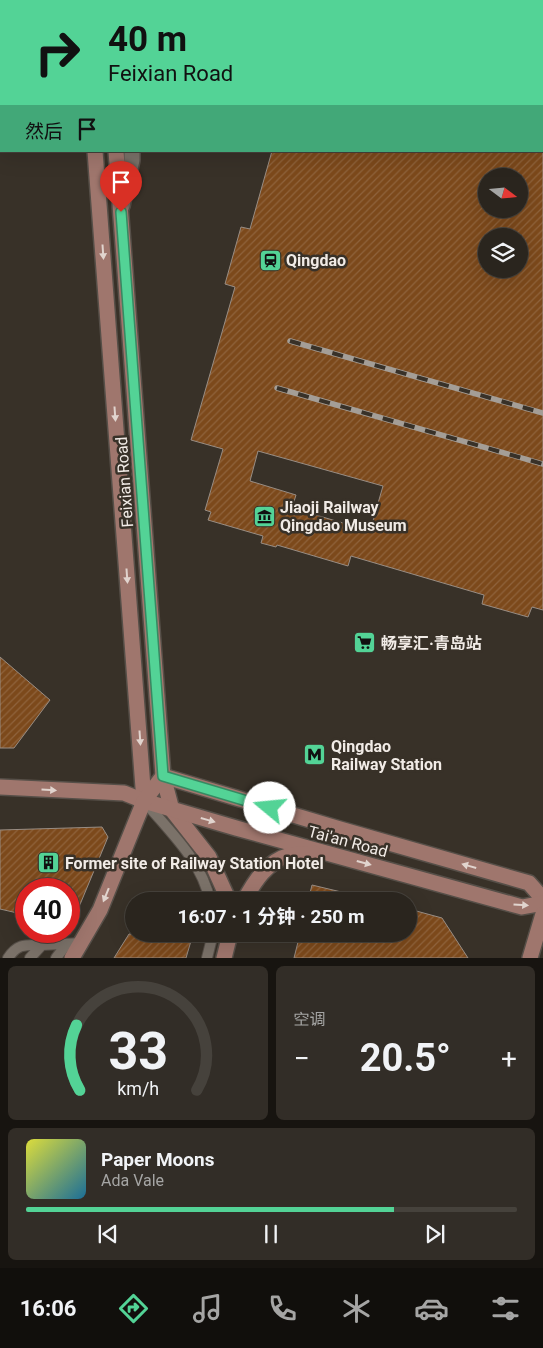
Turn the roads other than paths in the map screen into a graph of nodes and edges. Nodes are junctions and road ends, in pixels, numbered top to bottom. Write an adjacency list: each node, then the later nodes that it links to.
1 (95, 152): 7 (main road, Feixian Road, one-way to 7)
2 (116, 152): 4 (main road, Feixian Road)
3 (132, 152): 4 (street)
4 (121, 212): 5 (main road, Feixian Road)
5 (163, 776): 7 (main road); 8 (main road, Feixian Road); 13 (main road, Tai'an Road, one-way to 5)
6 (0, 787): 7 (main road, Tai'an Road, one-way to 7)
7 (144, 801): 8 (main road, Tai'an Road); 10 (lane); 19 (main road, one-way to 19)
8 (172, 810): 9 (main road, Tai'an Road, one-way to 9); 11 (main road)
9 (324, 852): 12 (main road); 14 (main road, Tai'an Road, one-way to 14)
10 (208, 892)
11 (225, 892)
12 (249, 892)
13 (543, 899)
14 (543, 904)
15 (543, 914): 25 (main road)
16 (211, 942): 23 (lane)
17 (228, 942): 24 (main road)
18 (42, 945): 19 (lane); 20 (lane); 21 (lane)
19 (69, 951): 22 (lane)
20 (8, 958)
21 (30, 958)
22 (56, 958)
23 (207, 958)
24 (224, 958)
25 (530, 958)

